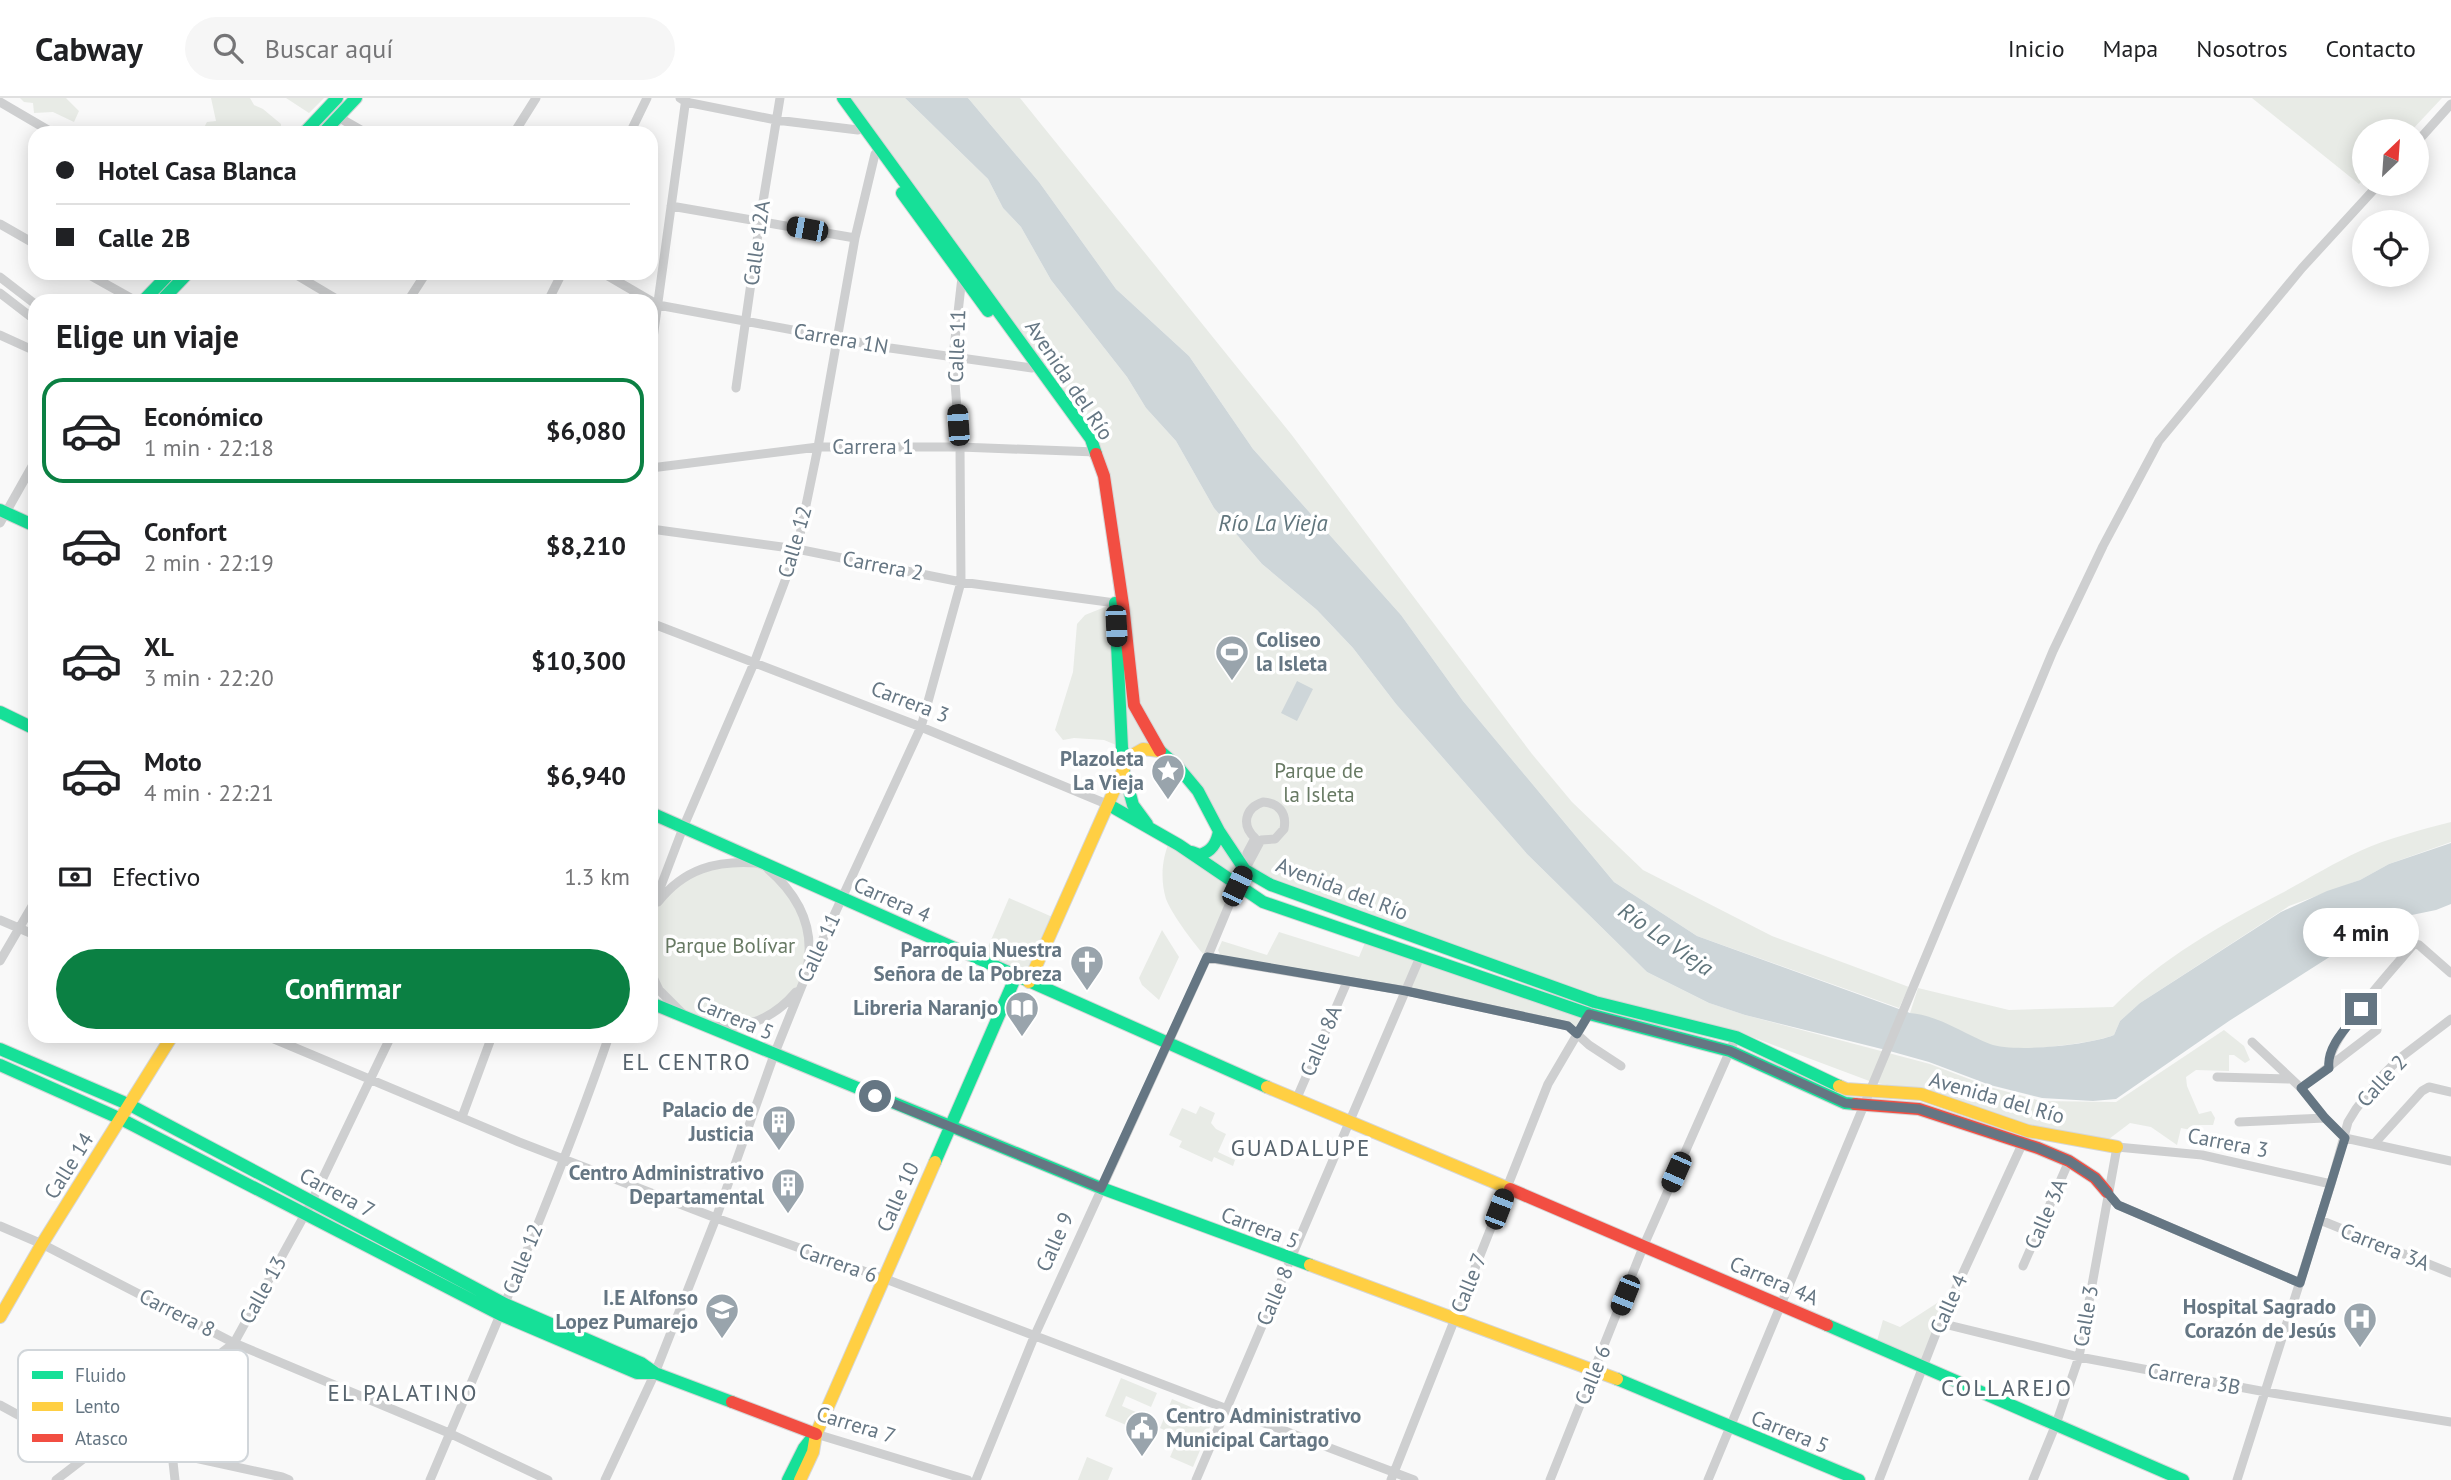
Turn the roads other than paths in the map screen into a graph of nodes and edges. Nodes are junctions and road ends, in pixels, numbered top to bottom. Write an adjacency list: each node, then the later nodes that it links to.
1 (337, 98): 14 (main road)
2 (356, 98): 11 (main road)
3 (536, 98): 17 (street)
4 (647, 98): 18 (street)
5 (780, 98): 12 (street, Calle 12A)
6 (835, 98): 20 (main road, Avenida del Río)
7 (843, 98): 54 (main road, Avenida del Río)
8 (684, 99): 12 (street); 23 (street)
9 (0, 102): 13 (street)
10 (2450, 106): 19 (street)
11 (338, 117): 15 (main road); 16 (street)
12 (776, 120): 20 (street); 24 (street, Calle 12A)
13 (41, 126)
14 (311, 126)
15 (330, 126)
16 (354, 126)
17 (518, 126)
18 (633, 126)
19 (2429, 129)
20 (858, 130): 21 (main road, Avenida del Río)
21 (875, 154): 26 (street, Calle 12); 30 (main road, Avenida del Río)
22 (2368, 196): 121 (street)
23 (671, 206): 24 (street); 28 (street)
24 (760, 220): 26 (street); 45 (street, Calle 12A)
25 (0, 224): 27 (street)
26 (855, 239): 47 (street, Calle 12)
27 (28, 240)
28 (658, 275)
29 (0, 277): 42 (street)
30 (962, 277): 49 (street, Calle 11); 50 (main road, Avenida del Río)
31 (98, 280): 37 (street)
32 (163, 280): 38 (main road)
33 (181, 280): 39 (main road)
34 (305, 280): 40 (street)
35 (615, 280): 41 (street, Carrera 1N)
36 (0, 293): 44 (street)
37 (124, 294)
38 (150, 294)
39 (168, 294)
40 (328, 294)
41 (639, 294)
42 (28, 299)
43 (658, 303): 45 (street, Carrera 1N)
44 (28, 315)
45 (747, 322): 47 (street, Carrera 1N); 51 (street, Calle 12A)
46 (0, 335): 48 (street)
47 (836, 338): 49 (street, Carrera 1N); 52 (street, Calle 12)
48 (28, 348)
49 (953, 357): 50 (street, Carrera 1N); 53 (street, Calle 11)
50 (1032, 368): 54 (main road, Avenida del Río)
51 (736, 388)
52 (818, 447): 53 (street, Carrera 1); 55 (street, Carrera 1); 60 (street, Calle 12)
53 (960, 447): 54 (street, Carrera 1); 61 (street, Calle 11)
54 (1094, 452): 62 (main road, Avenida del Río); 68 (main road, Avenida del Río)
55 (658, 467)
56 (28, 472): 57 (street)
57 (2, 515): 58 (main road)
58 (28, 524)
59 (658, 530): 60 (street, Carrera 2)
60 (797, 549): 61 (street, Carrera 2); 64 (street, Calle 12)
61 (961, 582): 62 (street, Carrera 2); 67 (street, Calle 11)
62 (1115, 603): 69 (main road, Avenida del Río)
63 (658, 626): 64 (street, Carrera 3)
64 (754, 663): 67 (street, Carrera 3); 72 (street, Calle 12)
65 (0, 712): 66 (main road)
66 (28, 726)
67 (921, 727): 70 (street, Carrera 3); 81 (street, Calle 11)
68 (1159, 751): 69 (main road); 74 (main road, Avenida del Río)
69 (1125, 765): 70 (main road); 76 (main road, Avenida del Río)
70 (1108, 805): 73 (main road, Carrera 3); 93 (main road)
71 (658, 816): 72 (main road, Carrera 4)
72 (683, 828): 77 (main road, Carrera 4); 80 (street, Calle 12)
73 (1149, 829): 76 (main road, Avenida del Río)
74 (1219, 831): 76 (main road); 78 (main road, Avenida del Río)
75 (1258, 839): 75 (street); 78 (street, Calle 9)
76 (1186, 849): 79 (main road, Avenida del Río)
77 (762, 863): 81 (main road, Carrera 4); 82 (street); 92 (street)
78 (1245, 870): 79 (main road, Calle 9); 97 (main road, Avenida del Río)
79 (1237, 886): 87 (street, Calle 9); 88 (main road, Avenida del Río)
80 (658, 894)
81 (843, 899): 91 (main road, Carrera 4); 92 (street, Calle 11)
82 (658, 903)
83 (28, 913): 85 (street)
84 (0, 920): 85 (street)
85 (19, 928): 86 (street); 89 (street)
86 (28, 932)
87 (1207, 957): 94 (street); 111 (street, Calle 9)
88 (1420, 957): 96 (street, Calle 8); 99 (main road, Avenida del Río)
89 (0, 961)
90 (2451, 973): 117 (street)
91 (1016, 976): 93 (main road, Carrera 4); 132 (main road, Calle 10)
92 (804, 978): 101 (street); 114 (street, Calle 11)
93 (1029, 982): 111 (main road, Carrera 4)
94 (1347, 982): 96 (street); 124 (street, Calle 8A)
95 (658, 985): 101 (street)
96 (1406, 991): 103 (street); 130 (street, Calle 8)
97 (1595, 1002): 99 (street, Calle 7); 104 (main road, Avenida del Río)
98 (658, 1006): 101 (main road, Carrera 5)
99 (1589, 1014): 103 (street, Calle 7); 113 (main road, Avenida del Río)
100 (2451, 1020): 134 (street, Calle 2)
101 (696, 1023): 114 (main road, Carrera 5)
102 (2377, 1030): 117 (street)
103 (1577, 1034): 116 (street); 141 (street, Calle 7)
104 (1736, 1037): 113 (street, Calle 6); 121 (main road, Avenida del Río)
105 (2252, 1042): 119 (street)
106 (168, 1043): 125 (main road, Calle 14)
107 (283, 1043): 120 (street, Carrera 6)
108 (388, 1043): 120 (street, Calle 13)
109 (489, 1043): 127 (street)
110 (606, 1043): 137 (street, Calle 12)
111 (1167, 1044): 124 (main road, Carrera 4); 142 (street, Calle 9)
112 (0, 1049): 125 (main road, Carrera 7)
113 (1730, 1051): 126 (main road, Avenida del Río); 150 (street, Calle 6)
114 (774, 1055): 132 (main road, Carrera 5); 146 (street, Calle 11)
115 (0, 1065): 129 (main road, Carrera 7)
116 (1621, 1066)
117 (2329, 1068): 122 (street)
118 (2217, 1077): 119 (street)
119 (2289, 1079): 122 (street)
120 (370, 1081): 127 (street, Carrera 6); 144 (street, Calle 13)
121 (1873, 1087): 126 (street); 133 (main road, Avenida del Río)
122 (2301, 1088): 128 (street)
123 (2451, 1092): 135 (street)
124 (1296, 1100): 130 (main road, Carrera 4)
125 (130, 1105): 129 (main road, Calle 14); 144 (main road, Carrera 7)
126 (1865, 1105): 133 (main road, Avenida del Río); 156 (street)
127 (462, 1117): 137 (street, Carrera 6)
128 (2325, 1118): 131 (street, Carrera 3); 134 (street)
129 (121, 1119): 145 (main road, Carrera 7); 149 (main road, Calle 14)
130 (1348, 1122): 141 (main road, Carrera 4A); 151 (street, Calle 8)
131 (2239, 1122)
132 (951, 1127): 142 (main road, Carrera 5); 154 (main road, Calle 10)
133 (2026, 1137): 136 (main road, Avenida del Río); 138 (main road, Avenida del Río); 160 (street, Calle 4)
134 (2345, 1138): 135 (street); 140 (street, Calle 2)
135 (2374, 1144): 139 (street)
136 (2116, 1147): 140 (street, Carrera 3); 143 (street, Calle 3)
137 (564, 1159): 146 (street, Carrera 6); 157 (street, Calle 12)
138 (2069, 1161): 143 (main road, Avenida del Río); 152 (street, Calle 3A)
139 (2451, 1161)
140 (2332, 1184): 147 (street, Calle 2)
141 (1507, 1187): 150 (main road, Carrera 4A); 159 (street, Calle 7)
142 (1101, 1188): 151 (main road, Carrera 5); 161 (street, Calle 9)
143 (2107, 1192): 155 (street); 164 (street, Calle 3)
144 (312, 1201): 145 (street, Calle 13); 157 (main road, Carrera 7)
145 (306, 1214): 157 (main road, Carrera 7); 162 (street, Calle 13)
146 (716, 1218): 154 (street, Carrera 6); 167 (street, Calle 11)
147 (2320, 1220): 153 (street, Carrera 3A); 155 (street, Calle 2)
148 (0, 1226): 149 (street, Carrera 8)
149 (42, 1244): 158 (main road, Calle 14); 162 (street, Carrera 8)
150 (1644, 1245): 156 (main road, Carrera 4A); 166 (street, Calle 6)
151 (1290, 1259): 159 (main road, Carrera 5); 170 (street, Calle 8)
152 (2023, 1266)
153 (2451, 1273)
154 (883, 1278): 161 (street, Carrera 6); 176 (main road, Calle 10)
155 (2300, 1283): 168 (street, Calle 2)
156 (1781, 1304): 165 (main road, Carrera 4A); 174 (street)
157 (503, 1309): 167 (main road, Carrera 7); 175 (street, Calle 12)
158 (0, 1317)
159 (1455, 1320): 166 (main road, Carrera 5); 180 (street, Calle 7)
160 (1940, 1323): 164 (street, Carrera 3B); 165 (street, Calle 4)
161 (1034, 1337): 170 (street, Carrera 6); 190 (street, Calle 9)
162 (234, 1343): 163 (street, Calle 13); 175 (street, Carrera 8)
163 (225, 1350)
164 (2079, 1357): 168 (street, Carrera 3B); 173 (street, Calle 3)
165 (1923, 1366): 173 (main road, Carrera 4A); 196 (street, Calle 4)
166 (1596, 1370): 174 (main road, Carrera 5); 193 (street, Calle 6)
167 (655, 1373): 176 (main road, Carrera 7); 186 (street, Calle 11)
168 (2266, 1392): 172 (street, Carrera 3B); 199 (street, Calle 2)
169 (0, 1405): 171 (street)
170 (1226, 1410): 180 (street, Carrera 6); 191 (street, Calle 8)
171 (18, 1415)
172 (2451, 1422)
173 (2056, 1423): 197 (street, Calle 3); 198 (main road, Carrera 4A)
174 (1730, 1428): 194 (street); 195 (main road, Carrera 5)
175 (449, 1433): 184 (street, Calle 12); 185 (street, Carrera 8)
176 (816, 1434): 187 (main road, Calle 10); 188 (main road, Calle 10); 189 (street, Carrera 7)
177 (81, 1462): 181 (street, Calle 13)
178 (173, 1462): 182 (street)
179 (215, 1462): 183 (street)
180 (1393, 1476): 192 (street, Carrera 6)
181 (56, 1480)
182 (175, 1480)
183 (289, 1480)
184 (430, 1480)
185 (548, 1480)
186 (605, 1480)
187 (788, 1480)
188 (800, 1480)
189 (968, 1480)
190 (976, 1480)
191 (1196, 1480)
192 (1413, 1480)
193 (1550, 1480)
194 (1707, 1480)
195 (1859, 1480)
196 (1879, 1480)
197 (2033, 1480)
198 (2183, 1480)
199 (2237, 1480)

